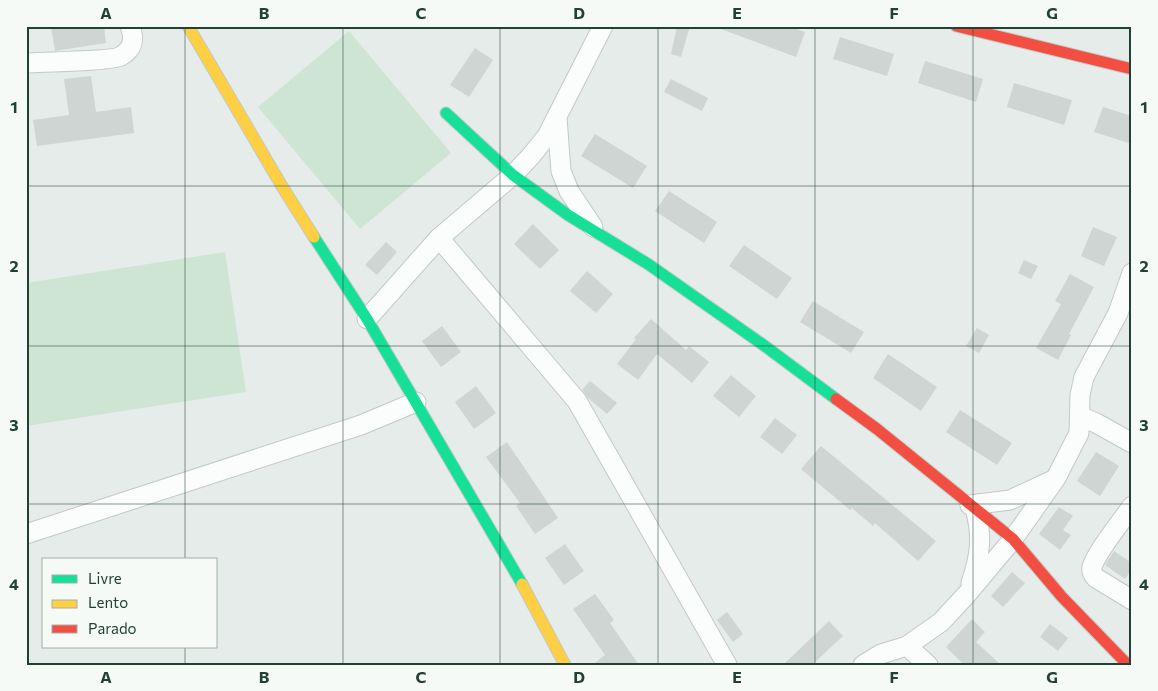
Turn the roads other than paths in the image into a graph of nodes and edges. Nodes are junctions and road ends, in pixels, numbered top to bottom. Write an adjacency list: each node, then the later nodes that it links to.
1 (130, 26): 5 (street)
2 (188, 26): 13 (street)
3 (603, 26): 8 (street)
4 (956, 26): 6 (street)
5 (26, 63)
6 (1132, 69)
7 (446, 112): 9 (street)
8 (557, 117): 9 (street); 10 (street)
9 (513, 175): 10 (street); 11 (street)
10 (597, 233): 19 (street)
11 (439, 238): 13 (street); 26 (street)
12 (1132, 273): 15 (street)
13 (367, 319): 14 (street)
14 (416, 402): 20 (street); 25 (street)
15 (1080, 416): 16 (street); 17 (street)
16 (1132, 443)
17 (1056, 478): 19 (street); 21 (street)
18 (1132, 506): 23 (street)
19 (972, 507): 21 (street); 22 (street)
20 (26, 534)
21 (1013, 539): 22 (street); 29 (street)
22 (967, 594): 24 (street)
23 (1132, 600)
24 (907, 646): 27 (street); 28 (street)
25 (565, 665)
26 (727, 665)
27 (863, 665)
28 (928, 665)
29 (1128, 665)

